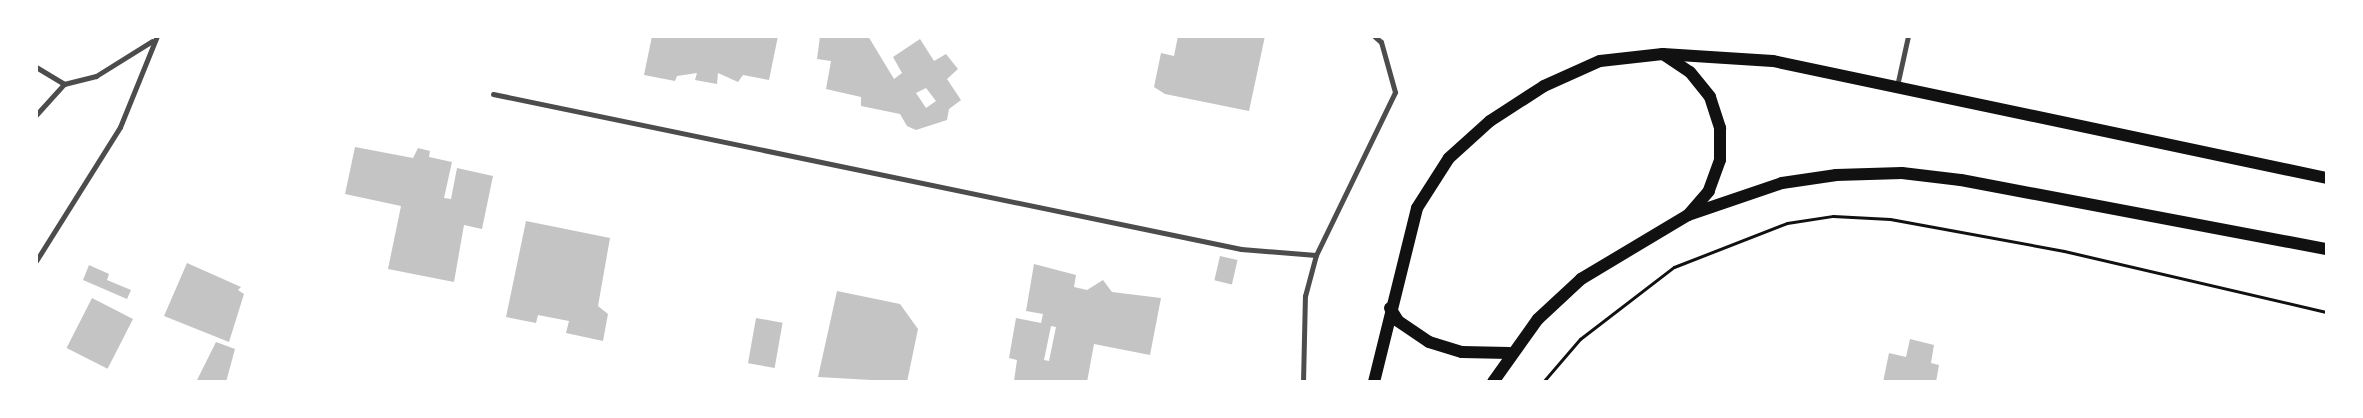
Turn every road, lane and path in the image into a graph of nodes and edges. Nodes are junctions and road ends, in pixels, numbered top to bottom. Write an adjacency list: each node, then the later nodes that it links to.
1 (157, 36): 4 (street)
2 (1374, 36): 14 (street)
3 (1908, 36): 8 (street)
4 (152, 41): 7 (street); 15 (street)
5 (1663, 54): 8 (main road); 12 (main road); 16 (main road)
6 (36, 67): 7 (street)
7 (64, 84): 10 (street)
8 (1896, 90): 11 (main road)
9 (493, 94): 14 (street)
10 (36, 114)
11 (2327, 178)
12 (1688, 215): 13 (main road); 18 (main road)
13 (2327, 249)
14 (1316, 255): 19 (street)
15 (36, 261)
16 (1390, 308): 18 (main road); 20 (main road)
17 (2327, 312): 22 (path)
18 (1509, 354): 21 (main road)
19 (1303, 382)
20 (1374, 382)
21 (1493, 382)
22 (1543, 382)

